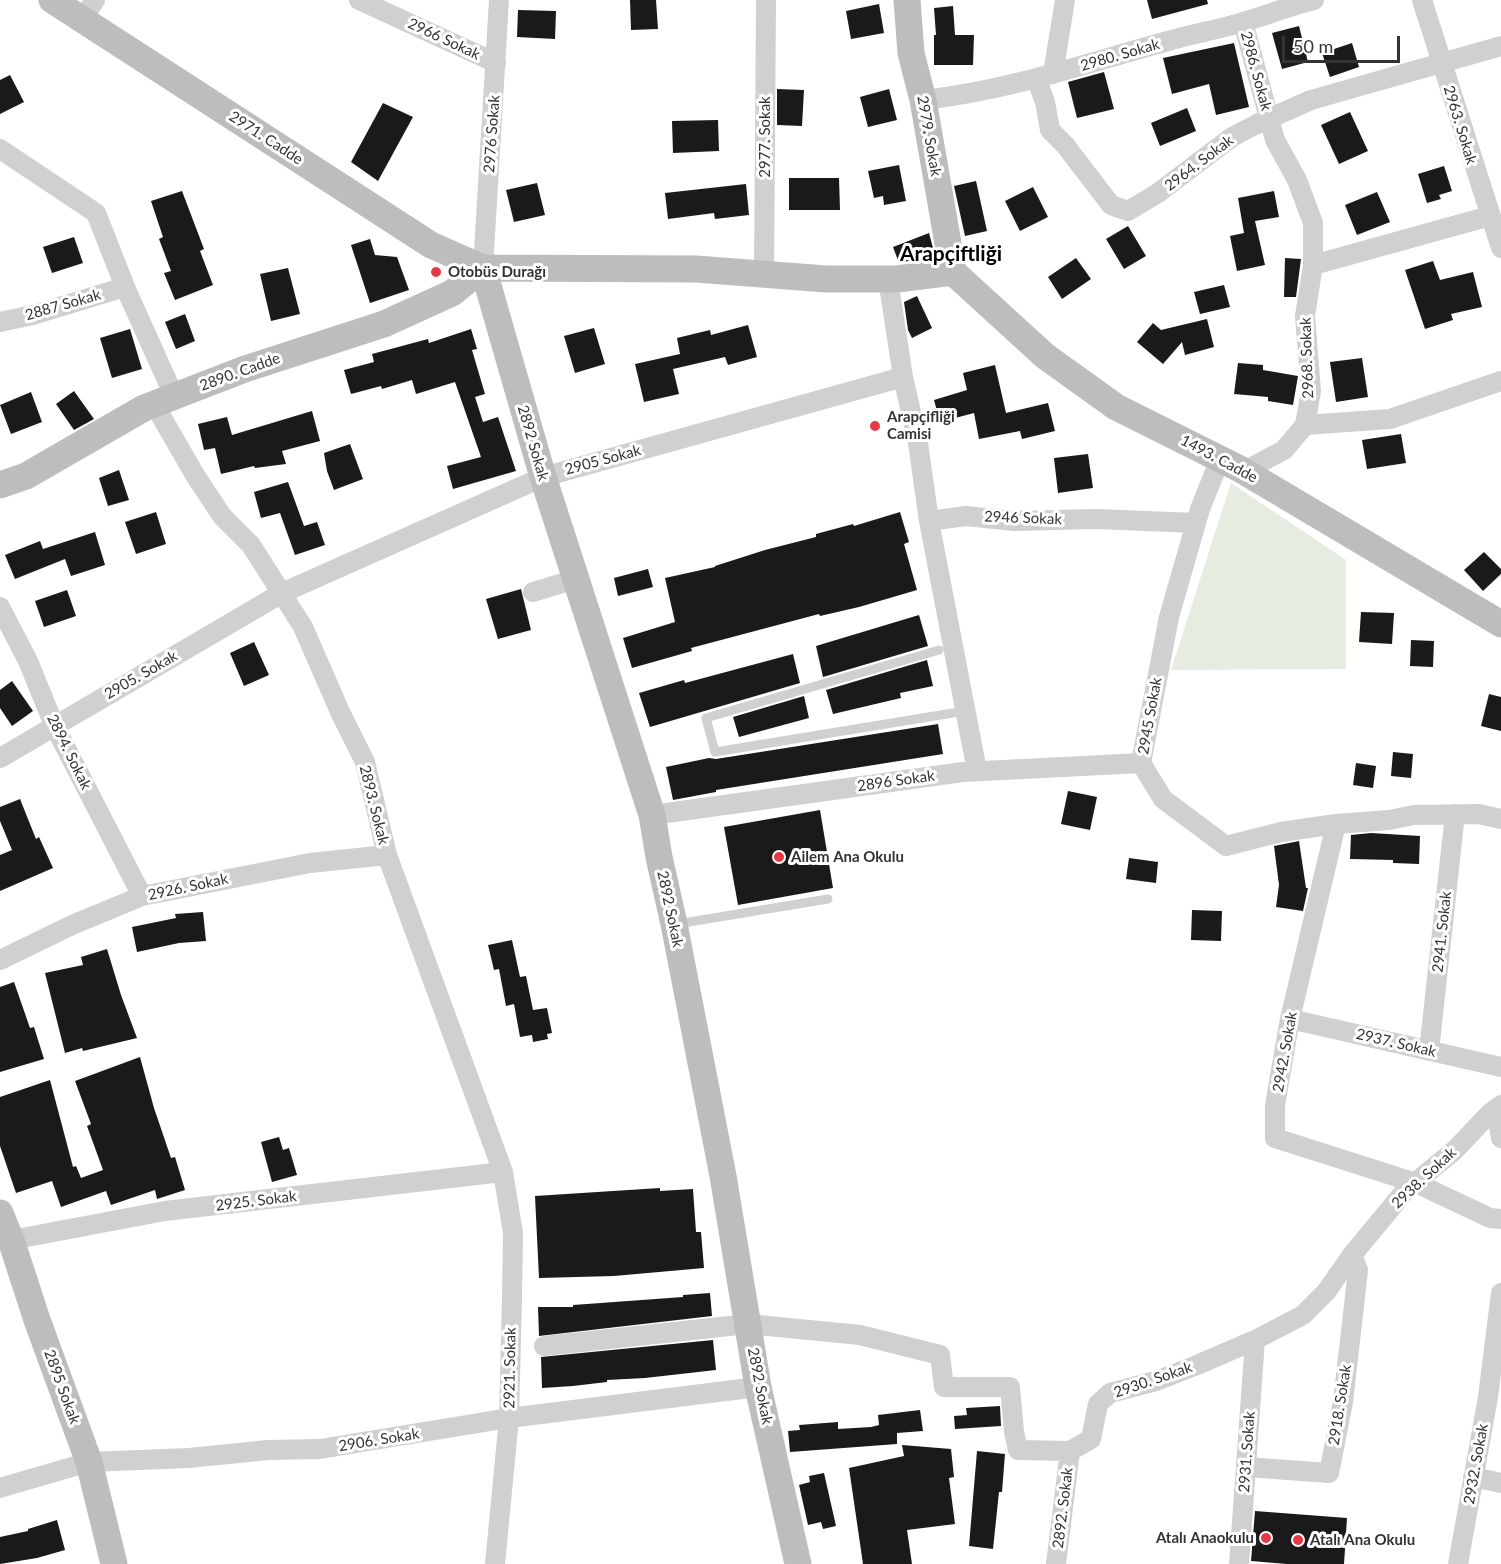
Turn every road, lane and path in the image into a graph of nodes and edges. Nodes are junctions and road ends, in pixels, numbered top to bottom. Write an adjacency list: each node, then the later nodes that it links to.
1 (52, 0): 10 (street, 2971. Cadde)
2 (358, 0): 14 (street, 2966 Sokak)
3 (499, 0): 14 (street, 2976 Sokak)
4 (766, 0): 25 (street, 2977. Sokak)
5 (907, 0): 16 (street, 2979. Sokak)
6 (1065, 0): 15 (street)
7 (1314, 0): 9 (street, 2980. Sokak)
8 (1422, 0): 13 (street, 2963. Sokak)
9 (1285, 4): 11 (street, 2980. Sokak)
10 (89, 10): 23 (street, 2971. Cadde)
11 (1243, 22): 15 (street, 2980. Sokak); 17 (street, 2986. Sokak)
12 (1501, 46): 13 (street, 2964. Sokak)
13 (1441, 62): 17 (street, 2964. Sokak); 20 (street, 2963. Sokak)
14 (496, 63): 23 (street, 2976 Sokak)
15 (1044, 76): 16 (street, 2980. Sokak); 17 (street, 2964. Sokak)
16 (923, 100): 24 (street, 2979. Sokak)
17 (1269, 119): 19 (street, 2986. Sokak)
18 (0, 149): 27 (street, 2893. Sokak)
19 (1297, 180): 22 (street, 2968. Sokak)
20 (1490, 216): 21 (street, 2963. Sokak); 22 (street)
21 (1501, 248)
22 (1313, 265): 32 (street, 2968. Sokak)
23 (483, 268): 25 (street); 31 (street, 2890. Cadde); 35 (street, 2892 Sokak)
24 (953, 272): 26 (street); 33 (street, 1493. Cadde)
25 (764, 274): 26 (street)
26 (888, 279): 29 (street)
27 (125, 287): 28 (street, 2887 Sokak); 31 (street, 2893. Sokak)
28 (0, 321)
29 (903, 377): 35 (street, 2905 Sokak); 37 (street)
30 (1501, 381): 32 (street)
31 (164, 400): 36 (street, 2890. Cadde); 41 (street, 2893. Sokak)
32 (1305, 425): 34 (street)
33 (1220, 459): 34 (street, 1493. Cadde); 38 (street, 2945 Sokak)
34 (1244, 471): 43 (street, 1493. Cadde)
35 (543, 477): 39 (street, 2892 Sokak); 41 (street, 2905 Sokak)
36 (0, 485)
37 (929, 520): 38 (street, 2946 Sokak); 45 (street)
38 (1196, 523): 48 (street, 2945 Sokak)
39 (576, 579): 40 (street); 51 (street, 2892 Sokak)
40 (533, 592)
41 (282, 593): 46 (street, 2905. Sokak); 54 (street, 2893. Sokak)
42 (0, 607): 46 (street, 2894. Sokak)
43 (1496, 614)
44 (939, 650): 45 (lane)
45 (965, 711): 49 (street)
46 (54, 725): 47 (street, 2905. Sokak); 55 (street, 2894. Sokak)
47 (0, 758)
48 (1141, 763): 49 (street, 2896 Sokak); 53 (street, 2945 Sokak)
49 (977, 771): 51 (street, 2896 Sokak)
50 (1455, 814): 52 (street, 2945 Sokak); 53 (street, 2945 Sokak); 60 (street, 2941. Sokak)
51 (652, 815): 57 (street, 2892 Sokak)
52 (1501, 819)
53 (1335, 824): 59 (street, 2942. Sokak)
54 (387, 855): 55 (street, 2926. Sokak); 64 (street, 2893. Sokak)
55 (142, 896): 58 (street, 2926. Sokak)
56 (828, 899): 57 (lane)
57 (674, 924): 71 (street, 2892 Sokak)
58 (0, 960)
59 (1290, 1019): 60 (street, 2937. Sokak); 65 (street, 2942. Sokak)
60 (1429, 1051): 61 (street, 2937. Sokak)
61 (1501, 1067)
62 (1499, 1107): 63 (street); 65 (street, 2938. Sokak)
63 (1501, 1138)
64 (502, 1172): 68 (street, 2925. Sokak); 75 (street, 2921. Sokak)
65 (1416, 1184): 67 (street); 69 (street, 2938. Sokak)
66 (0, 1213): 68 (street, 2895 Sokak)
67 (1501, 1219)
68 (12, 1240): 77 (street, 2895 Sokak)
69 (1352, 1255): 72 (street, 2930. Sokak); 78 (street, 2918. Sokak)
70 (1501, 1293): 79 (street, 2932. Sokak)
71 (748, 1324): 73 (street); 74 (street, 2892 Sokak); 76 (street)
72 (1255, 1340): 76 (street, 2930. Sokak); 78 (street, 2931. Sokak)
73 (544, 1346)
74 (758, 1387): 75 (street, 2906. Sokak); 84 (street, 2892 Sokak)
75 (509, 1418): 77 (street, 2906. Sokak); 83 (street, 2921. Sokak)
76 (1070, 1451): 85 (street, 2892. Sokak)
77 (89, 1462): 81 (street, 2906. Sokak); 82 (street, 2895 Sokak)
78 (1246, 1467): 86 (street, 2931. Sokak)
79 (1473, 1477): 80 (street); 87 (street, 2932. Sokak)
80 (1501, 1483)
81 (0, 1488)
82 (114, 1564)
83 (495, 1564)
84 (798, 1564)
85 (1056, 1564)
86 (1239, 1564)
87 (1458, 1564)

